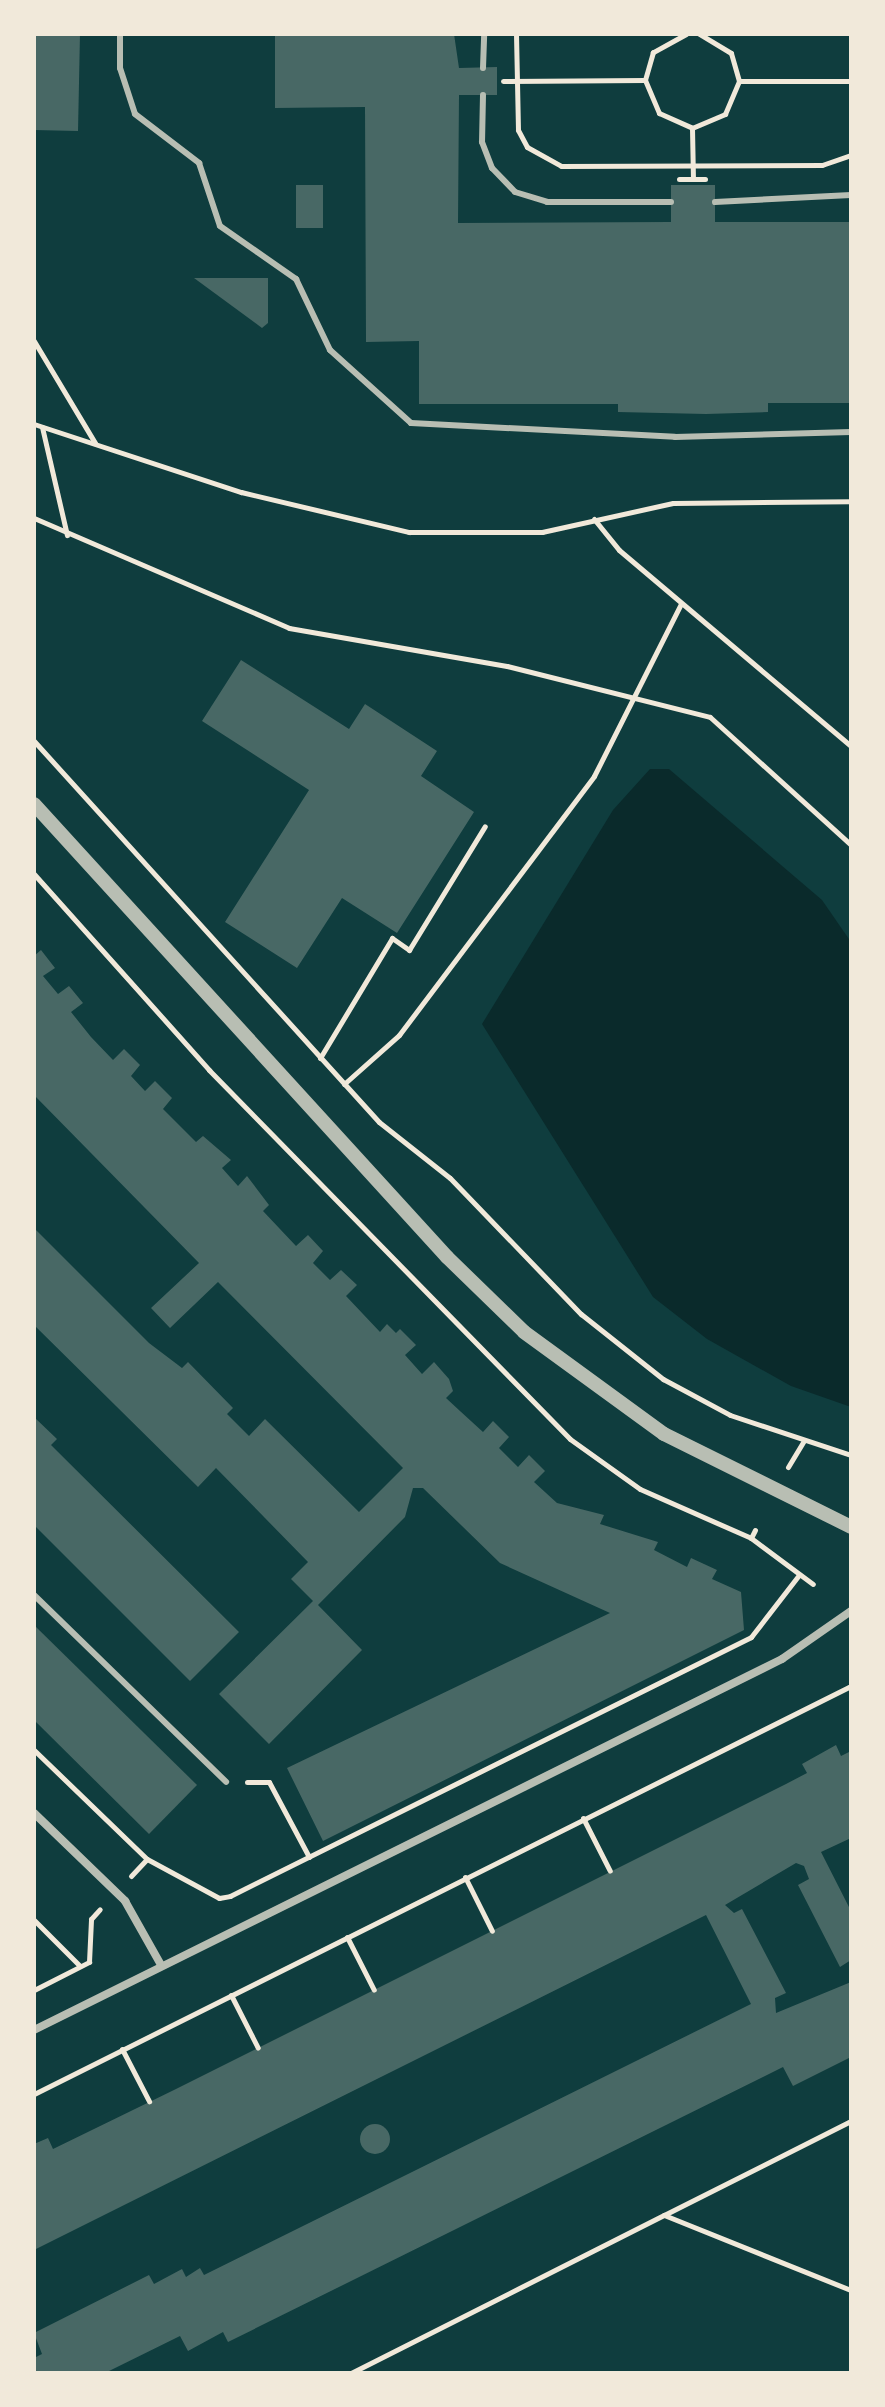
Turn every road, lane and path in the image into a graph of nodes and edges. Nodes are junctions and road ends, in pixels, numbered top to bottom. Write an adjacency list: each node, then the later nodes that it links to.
1 (120, 34): 24 (lane)
2 (484, 34): 6 (lane)
3 (516, 34): 9 (path)
4 (686, 34): 7 (path)
5 (699, 34): 10 (path)
6 (483, 68)
7 (645, 80): 9 (path); 13 (path)
8 (502, 81): 9 (path)
9 (517, 81): 15 (path)
10 (739, 81): 11 (path); 13 (path)
11 (851, 81)
12 (483, 95): 19 (lane)
13 (692, 128): 15 (path)
14 (851, 155): 15 (path)
15 (692, 166): 16 (path)
16 (693, 179): 18 (path); 19 (path)
17 (851, 195): 18 (lane)
18 (724, 201): 20 (lane)
19 (668, 202)
20 (715, 202)
21 (34, 341): 25 (path)
22 (34, 424): 23 (path)
23 (42, 426): 25 (path); 29 (path)
24 (851, 432)
25 (96, 444): 28 (path)
26 (851, 501): 28 (path)
27 (34, 518): 29 (path)
28 (594, 519): 30 (path)
29 (67, 535): 31 (path)
30 (681, 604): 31 (path); 33 (path)
31 (637, 695): 36 (path); 39 (path)
32 (34, 741): 38 (path)
33 (851, 746)
34 (34, 804): 43 (street)
35 (485, 826): 38 (path)
36 (851, 845)
37 (34, 874): 45 (path)
38 (320, 1058): 39 (path)
39 (344, 1084): 40 (path)
40 (804, 1440): 41 (path); 42 (path)
41 (851, 1455)
42 (786, 1470)
43 (851, 1527)
44 (755, 1530): 45 (path)
45 (751, 1538): 46 (path)
46 (799, 1575): 47 (path); 55 (path)
47 (813, 1584)
48 (34, 1595): 52 (lane)
49 (851, 1611): 63 (street)
50 (851, 1686): 54 (path)
51 (34, 1750): 56 (path)
52 (226, 1782): 55 (path)
53 (34, 1813): 59 (street)
54 (583, 1818): 57 (path); 58 (path)
55 (309, 1857): 56 (path)
56 (147, 1859): 59 (path)
57 (610, 1871)
58 (465, 1877): 61 (path); 62 (path)
59 (116, 1892): 63 (street); 64 (path)
60 (34, 1920): 64 (path)
61 (492, 1931)
62 (347, 1937): 66 (path); 67 (path)
63 (161, 1965): 68 (street)
64 (80, 1966): 65 (path)
65 (34, 1990)
66 (374, 1990)
67 (231, 1995): 69 (path); 70 (path)
68 (34, 2030)
69 (258, 2048)
70 (122, 2049): 71 (path); 72 (path)
71 (34, 2094)
72 (149, 2101)
73 (851, 2121): 74 (path)
74 (664, 2215): 75 (path); 76 (path)
75 (851, 2290)
76 (351, 2373)

